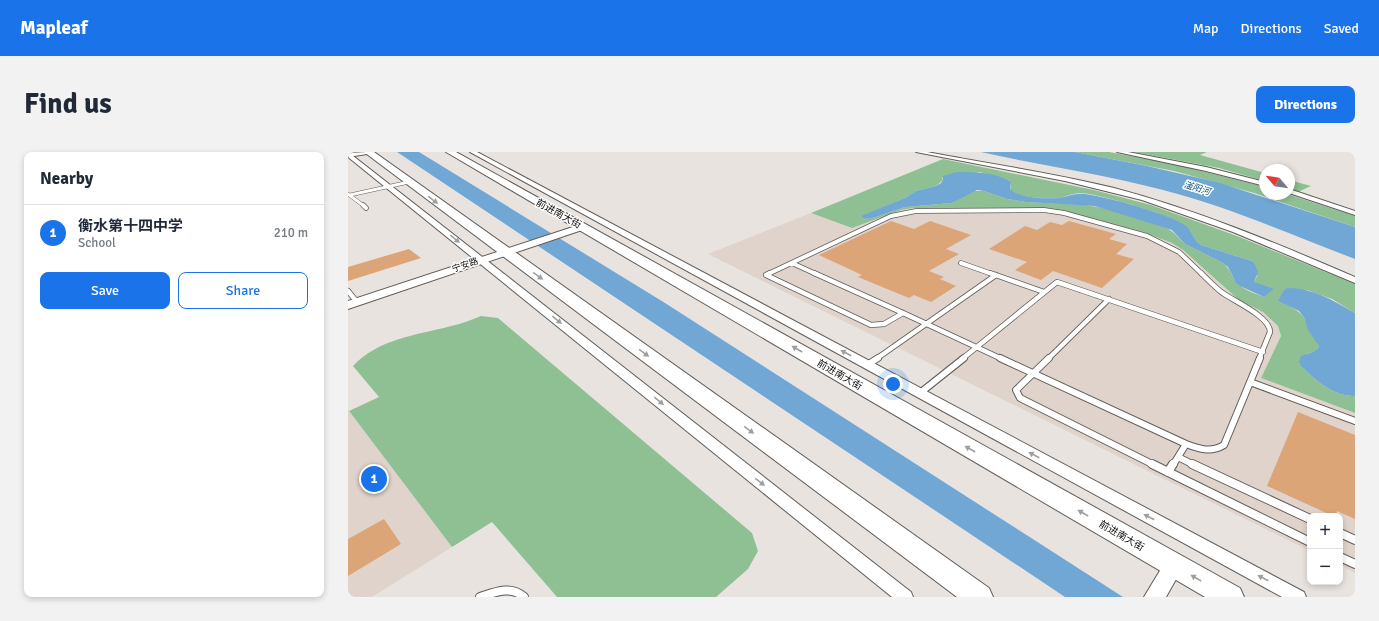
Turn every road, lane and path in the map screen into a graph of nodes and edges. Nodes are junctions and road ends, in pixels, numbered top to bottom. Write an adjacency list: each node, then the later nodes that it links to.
1 (364, 152): 7 (main road)
2 (368, 152): 8 (main road)
3 (450, 152): 15 (main road, 前进南大街)
4 (473, 152): 30 (street, one-way to 4)
5 (919, 152): 21 (street)
6 (1120, 152): 9 (street)
7 (349, 154): 10 (street)
8 (409, 182): 10 (lane); 16 (main road, one-way to 16)
9 (1259, 182)
10 (389, 186): 12 (lane); 17 (street, one-way to 17)
11 (1295, 193): 14 (street)
12 (349, 194): 13 (lane)
13 (366, 208)
14 (1355, 213)
15 (582, 227): 16 (street, 宁安路); 44 (main road, 前进南大街, one-way to 15)
16 (505, 252): 17 (street, 宁安路); 49 (main road, one-way to 49)
17 (481, 260): 25 (street, 宁安路); 48 (street, one-way to 48)
18 (962, 262): 20 (lane)
19 (792, 263): 26 (lane); 26 (lane); 29 (lane)
20 (996, 275): 23 (lane); 27 (lane)
21 (1355, 280)
22 (348, 292): 25 (lane)
23 (1044, 292): 24 (lane); 28 (lane)
24 (1109, 300): 29 (lane); 31 (lane)
25 (352, 304)
26 (904, 313): 27 (lane)
27 (926, 323): 28 (lane); 30 (lane)
28 (977, 346): 31 (lane); 33 (lane)
29 (1263, 352): 32 (lane)
30 (867, 365): 33 (street)
31 (1034, 373): 35 (lane); 37 (lane)
32 (1250, 382): 34 (lane); 35 (lane)
33 (920, 393): 51 (street, one-way to 33)
34 (1355, 421)
35 (1186, 444): 36 (lane)
36 (1178, 457): 37 (lane); 38 (lane)
37 (1168, 472): 41 (lane)
38 (1307, 518)
39 (1343, 534): 40 (lane)
40 (1355, 540)
41 (1307, 541)
42 (1343, 558): 43 (lane)
43 (1355, 564)
44 (1174, 565): 45 (street); 50 (main road, 前进南大街, one-way to 44)
45 (1156, 596)
46 (480, 597): 47 (lane)
47 (524, 597)
48 (905, 597)
49 (979, 597)
50 (1230, 597)
51 (1298, 597)

